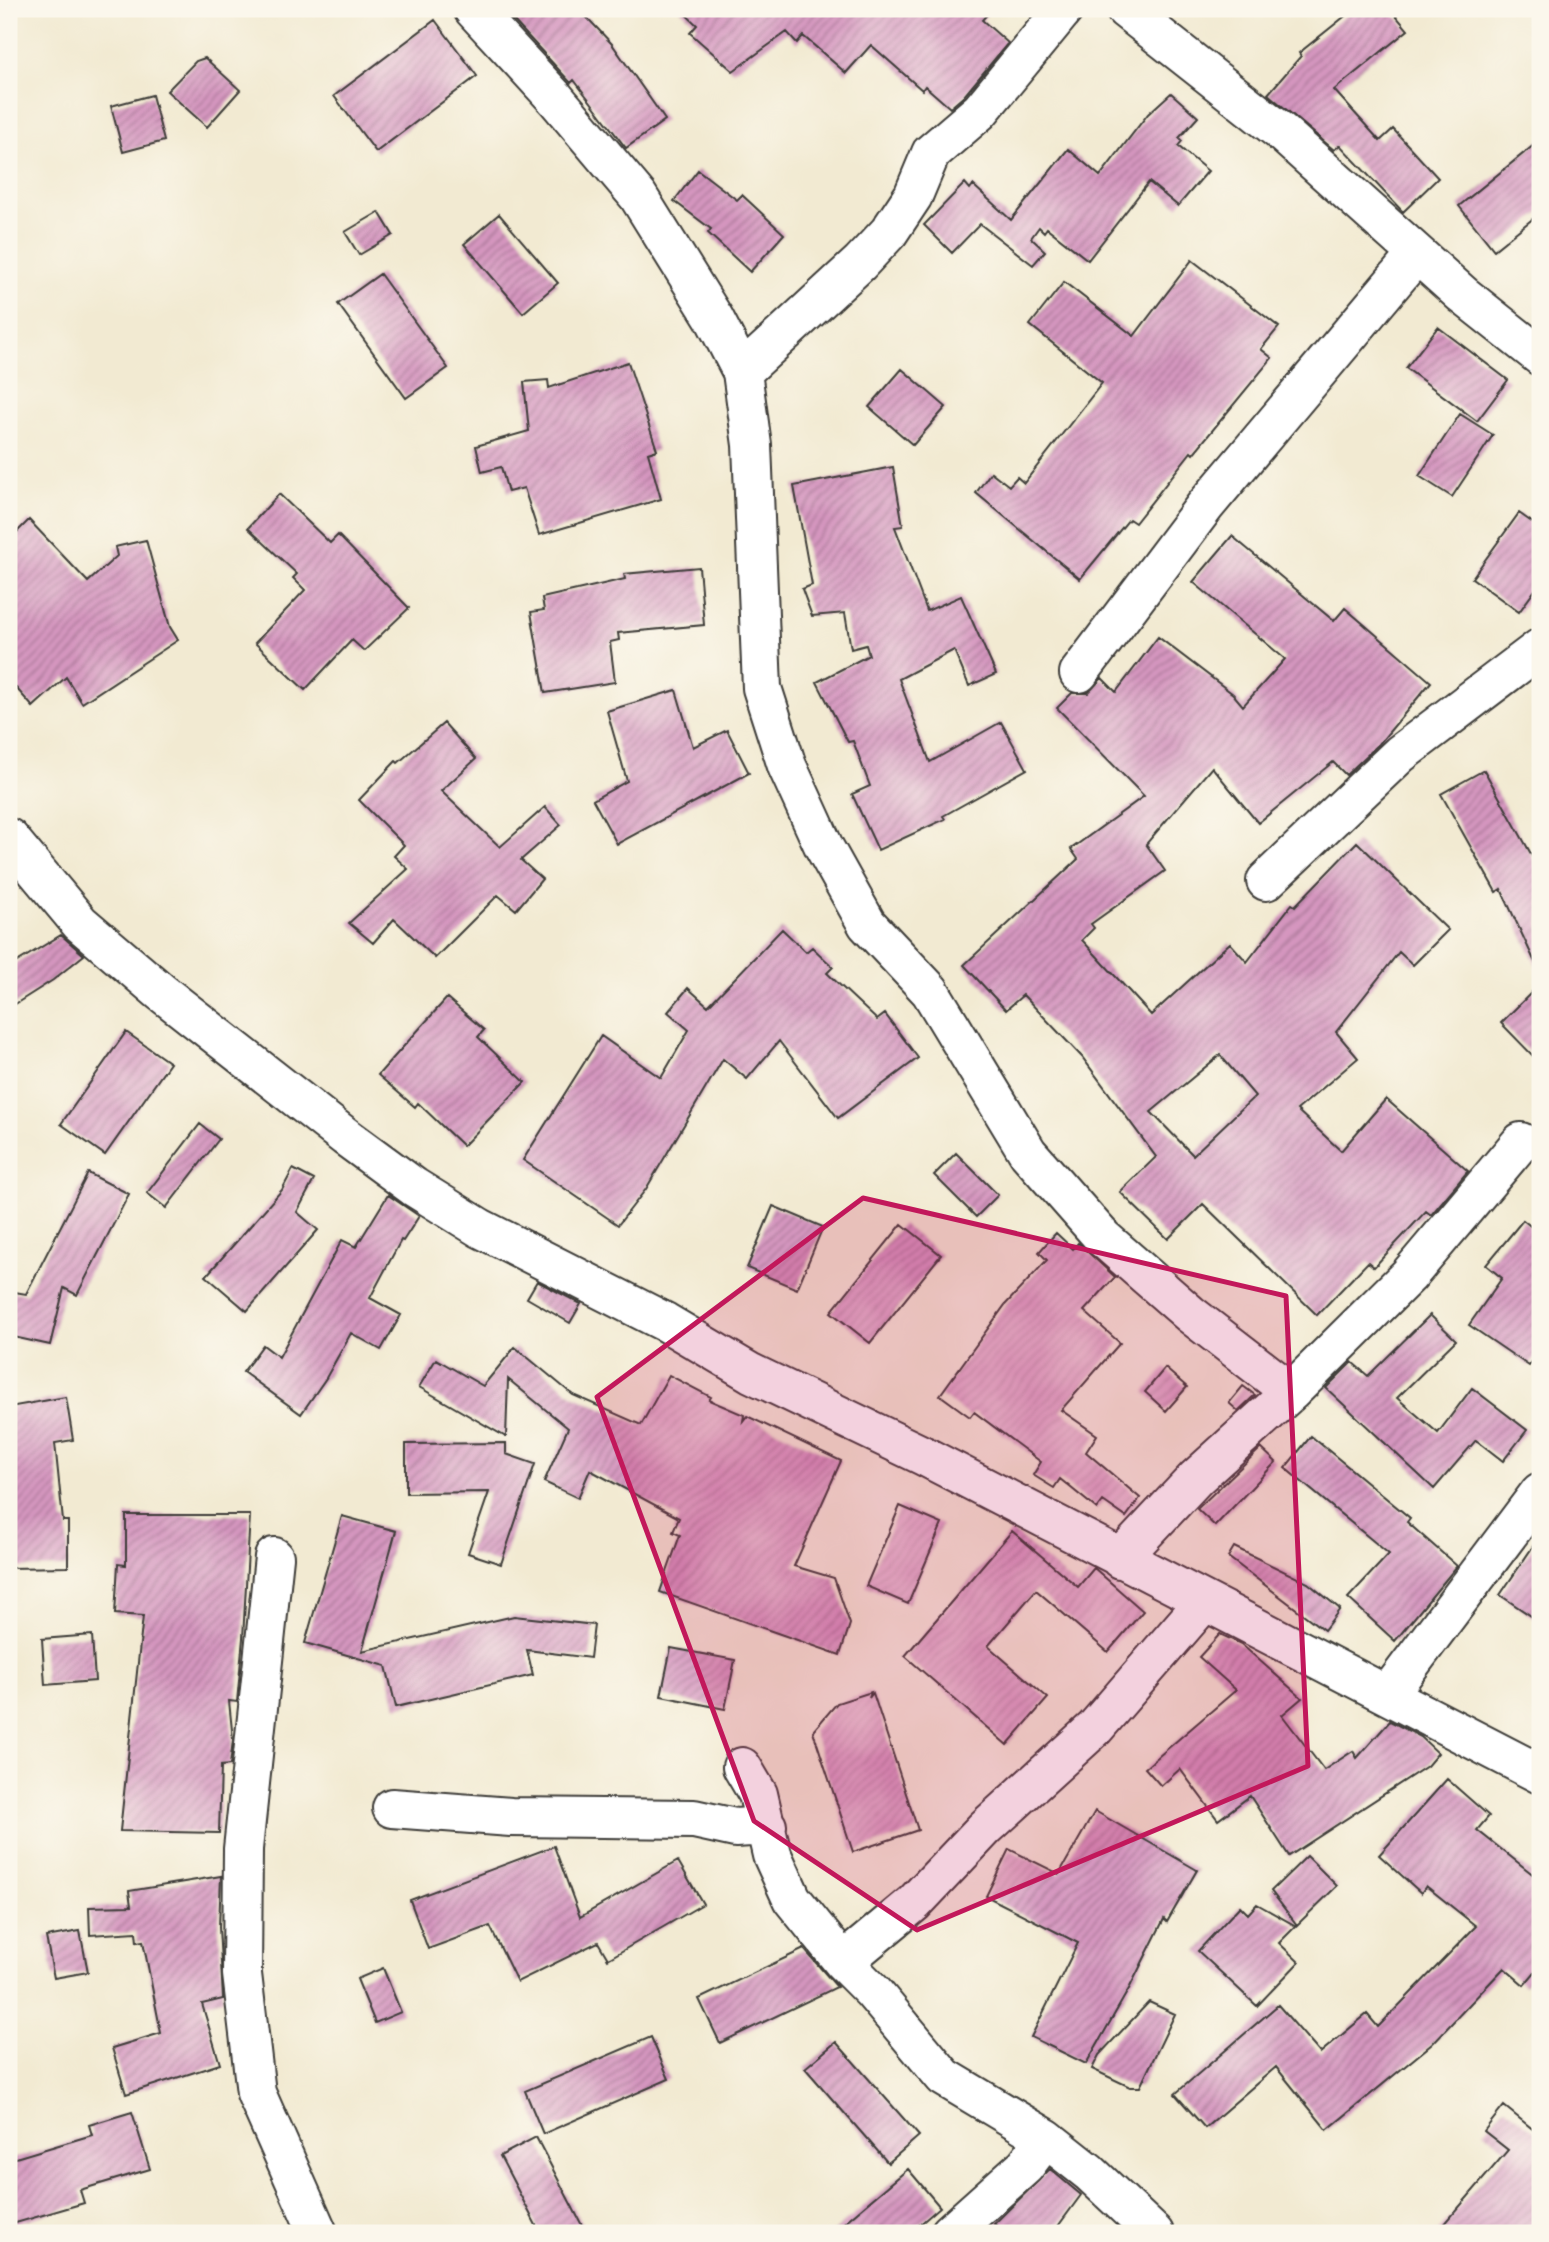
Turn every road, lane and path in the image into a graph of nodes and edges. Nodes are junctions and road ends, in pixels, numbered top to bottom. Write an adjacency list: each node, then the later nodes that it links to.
1 (472, 9): 6 (street)
2 (1064, 9): 6 (street)
3 (1125, 9): 4 (street)
4 (1417, 254): 5 (street); 8 (street)
5 (1540, 356)
6 (742, 372): 12 (street)
7 (1540, 648): 10 (street)
8 (1079, 673)
9 (9, 838): 15 (street)
10 (1266, 881)
11 (1521, 1142): 12 (street)
12 (1291, 1392): 15 (street)
13 (1540, 1492): 17 (street)
14 (274, 1557): 24 (street)
15 (1120, 1559): 16 (street)
16 (1204, 1602): 17 (street); 22 (street)
17 (1388, 1694): 19 (street)
18 (742, 1767): 21 (street)
19 (1540, 1774)
20 (392, 1808): 21 (street)
21 (767, 1826): 22 (street)
22 (842, 1962): 23 (street)
23 (1046, 2138): 25 (street); 26 (street)
24 (318, 2233)
25 (950, 2233)
26 (1154, 2233)

